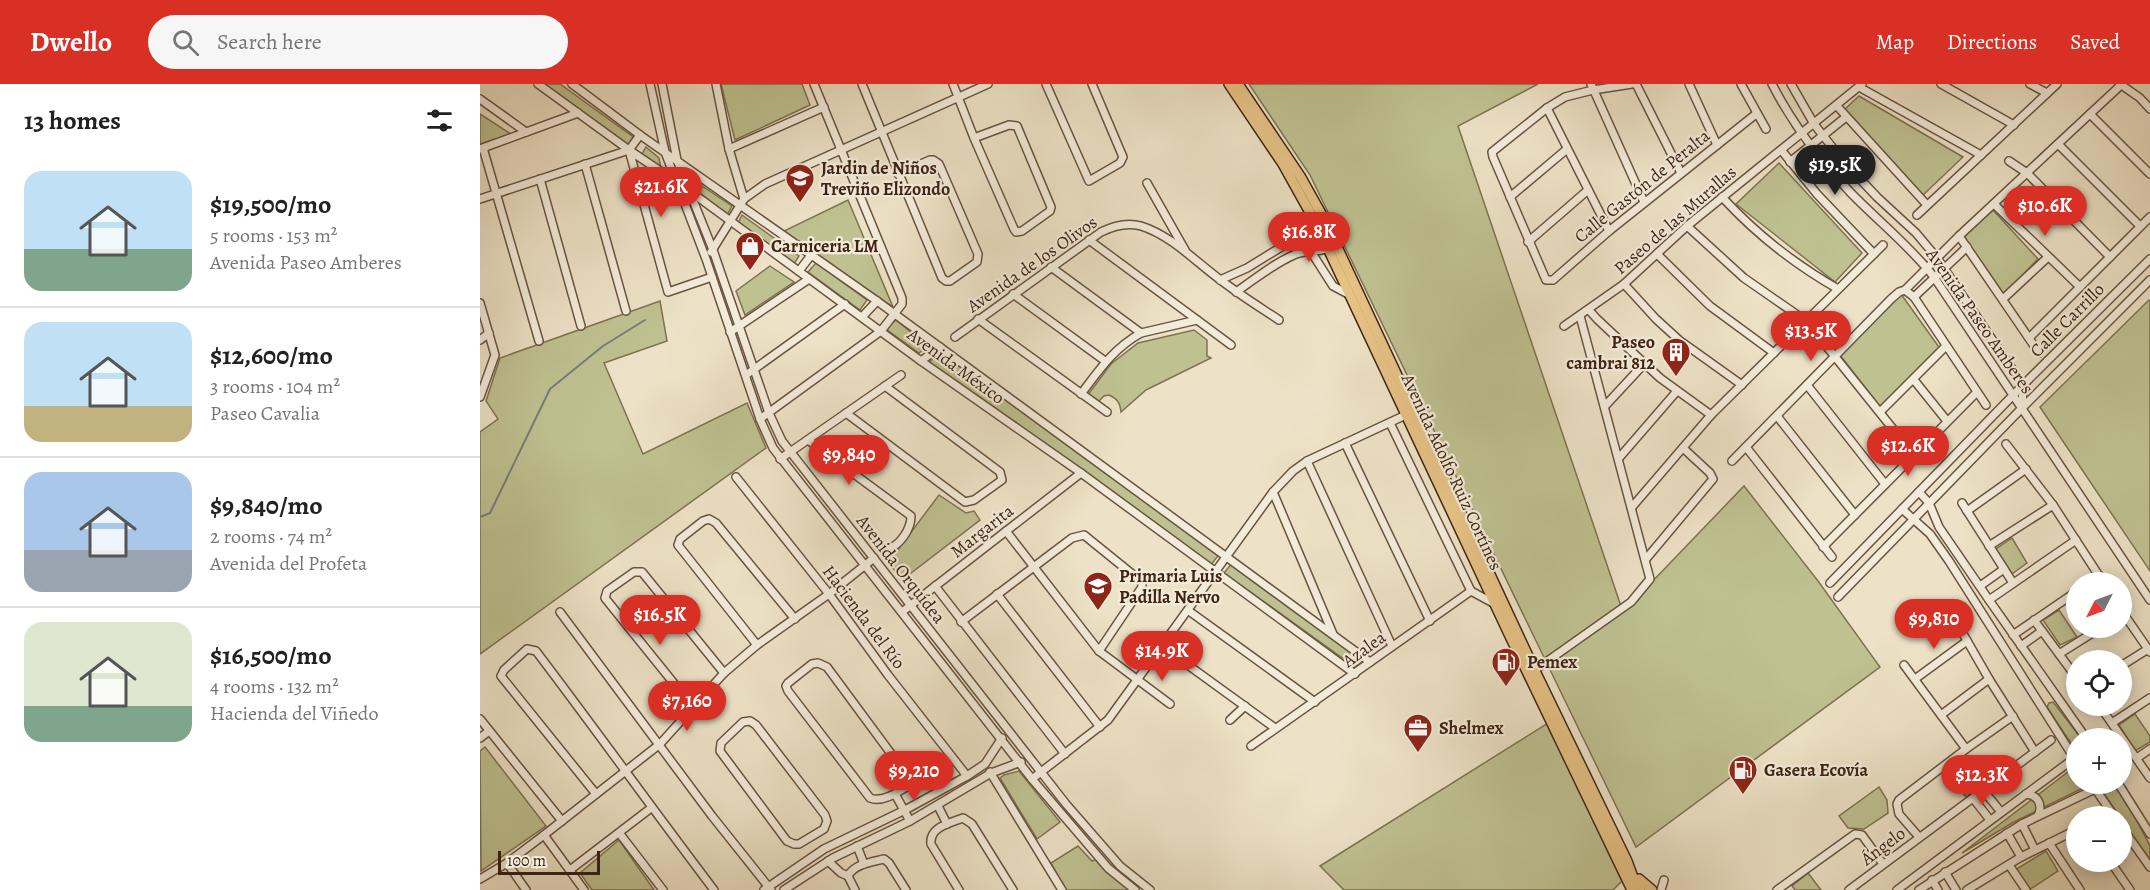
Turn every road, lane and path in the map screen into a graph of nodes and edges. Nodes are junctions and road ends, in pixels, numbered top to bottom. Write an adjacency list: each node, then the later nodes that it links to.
1 (538, 84): 33 (street, Avenida México)
2 (572, 84): 43 (street, Avenida México)
3 (650, 84): 55 (street, Avenida Orquídea)
4 (662, 84): 57 (street, Avenida Orquídea)
5 (716, 84): 50 (street)
6 (814, 84): 30 (street)
7 (871, 84): 24 (street)
8 (953, 84): 27 (street)
9 (988, 84): 27 (street)
10 (1046, 84): 11 (street)
11 (1092, 84)
12 (1229, 84): 81 (main road, Avenida Adolfo Ruiz Cortínes)
13 (1238, 84): 89 (main road)
14 (1634, 84): 25 (street); 61 (street)
15 (1689, 84): 47 (street)
16 (1741, 84): 34 (street)
17 (1772, 84): 42 (street, Avenida Paseo Amberes)
18 (1791, 84): 37 (street, Avenida Paseo Amberes)
19 (1941, 84): 38 (street)
20 (2030, 84): 26 (street)
21 (2058, 84): 26 (street)
22 (2121, 84): 32 (street); 35 (street)
23 (1861, 85): 29 (street, Paseo de las Murallas); 56 (street)
24 (863, 86): 41 (street)
25 (1592, 87): 31 (street); 75 (street)
26 (2047, 93): 38 (street)
27 (958, 97): 41 (street); 45 (street)
28 (480, 99): 40 (street)
29 (1837, 106): 36 (street); 37 (street, Paseo de las Murallas)
30 (824, 107): 50 (street); 51 (street)
31 (1548, 108): 52 (street); 71 (street)
32 (2150, 109)
33 (578, 113): 40 (street); 53 (street, Avenida México)
34 (1756, 114): 39 (street); 47 (street, Calle Gastón de Peralta)
35 (2090, 114): 46 (street); 64 (street)
36 (1846, 117): 44 (street); 77 (street)
37 (1814, 124): 42 (street, Paseo de las Murallas); 44 (street, Avenida Paseo Amberes)
38 (2014, 125): 56 (street)
39 (1766, 129)
40 (526, 132): 49 (street)
41 (881, 132): 51 (street); 63 (street)
42 (1803, 134): 48 (street, Avenida Paseo Amberes); 54 (street, Paseo de las Murallas)
43 (640, 135): 53 (street); 55 (street, Avenida México)
44 (1823, 136): 48 (street); 100 (street, Avenida Paseo Amberes)
45 (974, 138): 45 (street)
46 (2058, 144): 62 (street); 83 (street)
47 (1717, 145): 61 (street, Calle Gastón de Peralta)
48 (1811, 145): 59 (street); 104 (street, Avenida Paseo Amberes)
49 (481, 148): 70 (street)
50 (729, 149): 74 (street)
51 (840, 149): 74 (street); 126 (street)
52 (1568, 149): 68 (street); 71 (street)
53 (629, 150): 60 (street); 66 (street, Avenida México); 107 (street)
54 (1782, 151): 59 (street); 72 (street, Paseo de las Murallas)
55 (665, 152): 57 (street, Avenida México); 66 (street, Avenida Orquídea)
56 (1981, 155): 77 (street)
57 (677, 160): 69 (street, Avenida Orquídea); 74 (street, Avenida México)
58 (2009, 161): 62 (street)
59 (1790, 162): 97 (street)
60 (585, 164): 65 (street); 125 (street)
61 (1681, 173): 75 (street, Calle Gastón de Peralta)
62 (2026, 173): 76 (street); 99 (street)
63 (898, 174): 63 (street)
64 (2150, 174)
65 (540, 179): 70 (street); 133 (street)
66 (677, 182): 69 (street, Avenida México); 101 (street, Avenida Orquídea)
67 (1147, 183): 94 (street)
68 (1588, 190): 84 (street); 88 (street)
69 (691, 192): 80 (street, Avenida México); 92 (street, Avenida Orquídea)
70 (497, 193): 73 (street); 143 (street)
71 (1510, 197): 88 (street)
72 (1722, 197): 82 (street, Paseo de las Murallas); 114 (street)
73 (480, 199)
74 (743, 202): 80 (street); 95 (street, Avenida México)
75 (1644, 202): 84 (street, Calle Gastón de Peralta)
76 (1994, 204): 86 (street); 98 (street)
77 (1927, 205): 78 (street)
78 (1917, 215)
79 (2150, 217): 83 (street)
80 (730, 222): 92 (street); 106 (street, Avenida México)
81 (1317, 225): 85 (street); 89 (main road, Avenida Adolfo Ruiz Cortínes)
82 (1687, 226): 96 (street, Paseo de las Murallas); 132 (street)
83 (2140, 226): 99 (street)
84 (1609, 231): 88 (street, Calle Gastón de Peralta)
85 (1301, 236): 93 (street); 110 (street)
86 (1959, 236): 91 (street); 100 (street)
87 (1089, 240): 94 (street, Avenida de los Olivos); 103 (street, Avenida de los Olivos); 130 (street)
88 (1528, 242)
89 (1331, 244): 93 (street); 118 (main road, Avenida Adolfo Ruiz Cortínes); 174 (main road)
90 (1882, 245): 97 (street)
91 (1967, 247): 105 (street); 120 (street)
92 (713, 250): 101 (street); 134 (street, Avenida Orquídea)
93 (1310, 250): 116 (street); 118 (street)
94 (1186, 253): 110 (street, Avenida de los Olivos)
95 (812, 254): 106 (street); 121 (street, Avenida México)
96 (1657, 254): 112 (street, Paseo de las Murallas); 149 (street)
97 (1874, 254): 114 (street)
98 (2048, 257): 113 (street); 120 (street)
99 (2110, 257): 113 (street)
100 (1937, 258): 104 (street); 105 (street, Avenida Paseo Amberes)
101 (706, 259): 107 (street, Avenida Orquídea)
102 (2150, 259): 160 (street, Calle Carrillo)
103 (1051, 267): 117 (street, Avenida de los Olivos); 139 (street)
104 (1927, 268): 108 (street, Avenida Paseo Amberes); 115 (street)
105 (1944, 268): 108 (street); 160 (street, Avenida Paseo Amberes)
106 (799, 271): 109 (street, Avenida México)
107 (712, 277): 137 (street, Avenida Orquídea)
108 (1934, 277): 119 (street); 166 (street, Avenida Paseo Amberes)
109 (809, 279): 123 (street, Avenida México); 134 (street)
110 (1220, 280): 116 (street, Avenida de los Olivos)
111 (2150, 280): 169 (street)
112 (1624, 284): 124 (street, Paseo de las Murallas); 158 (street)
113 (2080, 287): 141 (street)
114 (1838, 289): 132 (street)
115 (1905, 290): 119 (street); 150 (street)
116 (1236, 292): 131 (street, Avenida de los Olivos)
117 (1013, 294): 129 (street, Avenida de los Olivos); 152 (street)
118 (1350, 295): 174 (main road, Avenida Adolfo Ruiz Cortínes)
119 (1914, 297): 146 (street)
120 (2003, 299): 141 (street)
121 (877, 301): 126 (street, Avenida México); 128 (street)
122 (480, 303): 138 (street)
123 (845, 304): 128 (street, Avenida México); 154 (street)
124 (1589, 310): 127 (street, Paseo de las Murallas); 153 (street)
125 (626, 312)
126 (895, 315): 136 (street); 147 (street, Avenida México)
127 (1580, 316): 135 (street, Paseo de las Murallas); 168 (street)
128 (862, 317): 136 (street, Avenida México)
129 (978, 319): 140 (street, Avenida de los Olivos); 164 (street)
130 (1197, 320): 139 (street); 145 (street)
131 (1279, 320)
132 (1806, 321): 149 (street)
133 (581, 326)
134 (740, 326): 137 (street); 154 (street, Avenida Orquídea)
135 (1564, 326)
136 (881, 331): 151 (street, Avenida México); 172 (street)
137 (730, 332): 155 (street, Avenida Orquídea)
138 (489, 333): 142 (street); 165 (street)
139 (1141, 333): 152 (street)
140 (955, 337)
141 (2029, 338): 148 (street)
142 (480, 340)
143 (538, 341)
144 (1824, 343): 150 (street)
145 (1231, 345)
146 (1946, 346): 157 (street); 163 (street)
147 (940, 347): 151 (street); 211 (street, Avenida México)
148 (2039, 352)
149 (1774, 353): 158 (street)
150 (1835, 355): 159 (street); 171 (street)
151 (921, 361): 192 (street, Avenida México)
152 (1105, 362): 164 (street)
153 (1644, 364): 162 (street); 168 (street)
154 (756, 369): 155 (street); 172 (street, Avenida Orquídea)
155 (746, 375): 177 (street, Avenida Orquídea)
156 (901, 375): 161 (street)
157 (1914, 380): 171 (street); 178 (street)
158 (1742, 385): 175 (street)
159 (1807, 385): 176 (street); 194 (street)
160 (2023, 385): 166 (street, Calle Carrillo); 169 (street, Avenida Paseo Amberes)
161 (885, 386): 173 (street); 173 (street)
162 (1677, 391): 175 (street); 187 (street)
163 (1977, 392): 167 (street); 178 (street)
164 (1082, 394): 170 (street)
165 (480, 396)
166 (2013, 396): 169 (street, Avenida Paseo Amberes); 196 (street, Calle Carrillo)
167 (1986, 405)
168 (1605, 406): 187 (street)
169 (2022, 408): 197 (street); 231 (street)
170 (1107, 412)
171 (1880, 412): 186 (street)
172 (770, 413): 177 (street); 185 (street, Avenida Orquídea)
173 (846, 413): 180 (street)
174 (1411, 413): 179 (street); 232 (main road, Avenida Adolfo Ruiz Cortínes); 260 (main road)
175 (1711, 415): 184 (street)
176 (1777, 416): 183 (street); 203 (street)
177 (760, 419): 188 (street, Avenida Orquídea)
178 (1947, 421): 186 (street)
179 (1390, 423): 181 (street); 225 (street)
180 (808, 440): 185 (street); 209 (street)
181 (1345, 443): 189 (street); 239 (street)
182 (2006, 444): 191 (street)
183 (1746, 447): 190 (street); 208 (street)
184 (1683, 448): 200 (street); 214 (street)
185 (791, 452): 188 (street); 213 (street, Avenida Orquídea)
186 (1913, 454): 194 (street)
187 (1619, 458): 200 (street)
188 (780, 459): 216 (street, Avenida Orquídea)
189 (1307, 461): 195 (street); 249 (street)
190 (1732, 461)
191 (2026, 469): 199 (street); 202 (street)
192 (1081, 474): 205 (street, Margarita); 219 (street, Avenida México)
193 (736, 477): 226 (street, Hacienda del Río)
194 (1885, 484): 203 (street)
195 (1273, 492): 211 (street); 244 (street)
196 (1919, 492): 197 (street); 201 (street, Calle Carrillo)
197 (1929, 503): 204 (street); 210 (street)
198 (1962, 503): 202 (street)
199 (2053, 505): 206 (street); 207 (street)
200 (1632, 507): 214 (street)
201 (1902, 509): 204 (street); 222 (street, Calle Carrillo)
202 (1967, 511): 207 (street)
203 (1855, 515): 208 (street)
204 (1913, 520): 215 (street); 228 (street)
205 (1006, 531): 217 (street); 223 (street, Margarita)
206 (2076, 540): 220 (street); 221 (street)
207 (1989, 546): 218 (street)
208 (1823, 547): 212 (street)
209 (887, 549)
210 (1959, 554): 215 (street); 224 (street)
211 (1226, 556): 219 (street); 244 (street, Avenida México)
212 (1832, 557)
213 (874, 558): 216 (street); 233 (street, Avenida Orquídea)
214 (1646, 559): 260 (street)
215 (1949, 561): 267 (street)
216 (865, 566): 226 (street); 236 (street, Avenida Orquídea)
217 (1033, 567): 227 (street); 253 (street); 253 (street)
218 (2004, 568): 221 (street); 224 (street)
219 (1216, 572): 234 (street); 261 (street, Avenida México)
220 (2097, 572)
221 (2013, 583): 230 (street)
222 (1830, 584)
223 (935, 586): 233 (street, Margarita); 240 (street)
224 (1980, 586): 230 (street)
225 (1471, 591): 232 (street); 239 (street, Azalea)
226 (829, 594): 237 (street); 303 (street, Hacienda del Río)
227 (997, 594): 240 (street); 278 (street)
228 (1838, 597)
229 (2066, 599): 238 (street)
230 (1989, 600): 245 (street)
231 (2150, 600)
232 (1496, 604): 260 (main road, Avenida Adolfo Ruiz Cortínes)
233 (910, 605): 236 (street, Margarita); 283 (street, Avenida Orquídea)
234 (1189, 611): 251 (street); 268 (street)
235 (560, 612): 288 (street)
236 (902, 612): 285 (street, Avenida Orquídea)
237 (795, 619): 248 (street); 248 (street)
238 (2034, 620): 243 (street); 245 (street)
239 (1430, 621): 249 (street, Azalea)
240 (961, 622): 294 (street)
241 (1958, 625): 247 (street)
242 (2132, 627): 252 (street)
243 (2042, 631): 250 (street); 254 (street)
244 (1333, 634): 256 (street, Avenida México)
245 (2013, 635): 250 (street)
246 (2084, 638): 254 (street)
247 (1967, 641): 262 (street); 263 (street)
248 (757, 645): 259 (street)
249 (1392, 646): 256 (street, Azalea)
250 (2020, 646): 265 (street)
251 (1163, 647): 264 (street); 270 (street)
252 (2149, 650): 255 (street)
253 (1100, 651): 264 (street)
254 (2059, 654): 257 (street)
255 (2132, 660)
256 (1370, 662): 261 (street, Azalea)
257 (2066, 663)
258 (1904, 665): 262 (street)
259 (724, 673): 271 (street); 271 (street)
260 (1532, 673): 349 (main road, Avenida Adolfo Ruiz Cortínes); 349 (main road)
261 (1355, 674): 268 (street, Azalea)
262 (1915, 679): 272 (street)
263 (1989, 679): 272 (street); 273 (street)
264 (1138, 681): 269 (street); 278 (street)
265 (2053, 692): 267 (street); 280 (street)
266 (2150, 698): 277 (street)
267 (2039, 700): 287 (street)
268 (1315, 702): 279 (street, Azalea)
269 (1170, 704)
270 (1245, 706): 276 (street); 279 (street)
271 (693, 707): 288 (street)
272 (1941, 715): 290 (street)
273 (2013, 716): 290 (street); 293 (street)
274 (2107, 716): 277 (street)
275 (480, 719): 282 (street)
276 (1230, 720)
277 (2112, 723): 281 (street)
278 (1100, 727): 294 (street)
279 (1275, 728): 289 (street, Azalea)
280 (2079, 728)
281 (2114, 728)
282 (489, 731): 284 (street); 319 (street)
283 (1007, 731): 285 (street); 295 (street, Avenida Orquídea)
284 (480, 738)
285 (1001, 740): 297 (street, Avenida Orquídea); 298 (street)
286 (2051, 740): 293 (street, Ángelo)
287 (2066, 743)
288 (660, 744): 300 (street); 350 (street)
289 (1251, 746)
290 (1966, 749): 329 (street)
291 (2150, 749): 296 (street)
292 (2132, 751): 296 (street)
293 (2036, 752): 306 (street, Ángelo)
294 (1065, 754): 302 (street)
295 (1029, 757): 297 (street); 302 (street, Avenida Orquídea)
296 (2137, 758): 304 (street)
297 (1019, 763): 301 (street); 305 (street, Avenida Orquídea)
298 (985, 764): 301 (street); 303 (street)
299 (2066, 766): 309 (street)
300 (627, 771): 307 (street); 307 (street); 314 (street)
301 (991, 773): 313 (street); 362 (street)
302 (1041, 773): 305 (street); 364 (street, Avenida Orquídea)
303 (967, 776): 315 (street)
304 (2150, 778)
305 (1032, 779): 363 (street, Avenida Orquídea)
306 (1983, 790): 312 (street, Ángelo); 316 (street)
307 (596, 794): 319 (street)
308 (895, 794): 308 (street); 315 (street)
309 (2026, 794): 316 (street); 317 (street)
310 (2078, 794): 317 (street)
311 (2125, 794): 325 (street)
312 (1973, 798): 318 (street); 329 (street, Ángelo)
313 (938, 806): 320 (street); 321 (street)
314 (651, 808): 324 (street); 356 (street)
315 (905, 810): 320 (street); 333 (street)
316 (2001, 812): 318 (street)
317 (2038, 816): 322 (street)
318 (1990, 820): 369 (street)
319 (562, 821): 326 (street)
320 (910, 821): 332 (street)
321 (947, 824): 360 (street); 361 (street)
322 (2022, 824): 323 (street); 334 (street)
323 (2007, 833): 335 (street); 343 (street)
324 (620, 834): 342 (street); 355 (street)
325 (2150, 834)
326 (544, 835): 337 (street); 342 (street)
327 (2066, 835): 331 (street)
328 (813, 837): 328 (street); 333 (street)
329 (1919, 837): 339 (street, Ángelo)
330 (2132, 842): 341 (street)
331 (2049, 843): 334 (street); 374 (street)
332 (857, 846): 336 (street); 338 (street)
333 (824, 849): 350 (street)
334 (2036, 850): 335 (street)
335 (2021, 857): 340 (street)
336 (828, 861): 345 (street); 357 (street)
337 (507, 863): 346 (street); 353 (street)
338 (864, 864): 345 (street); 359 (street)
339 (1883, 864): 367 (street); 368 (street, Ángelo)
340 (2009, 865): 351 (street); 373 (street)
341 (2150, 867)
342 (570, 870): 354 (street)
343 (1945, 872): 348 (street); 372 (street)
344 (2116, 872): 352 (street)
345 (848, 876): 358 (street)
346 (481, 877)
347 (1664, 880): 366 (street)
348 (1932, 880): 370 (street); 371 (street)
349 (1634, 886): 365 (main road, Avenida Adolfo Ruiz Cortínes)
350 (768, 889)
351 (1971, 889)
352 (2126, 889)
353 (526, 890)
354 (584, 890)
355 (663, 890)
356 (714, 890)
357 (784, 890)
358 (855, 890)
359 (906, 890)
360 (959, 890)
361 (1012, 890)
362 (1062, 890)
363 (1135, 890)
364 (1150, 890)
365 (1652, 890)
366 (1661, 890)
367 (1777, 890)
368 (1849, 890)
369 (1897, 890)
370 (1919, 890)
371 (1938, 890)
372 (1956, 890)
373 (2026, 890)
374 (2080, 890)

